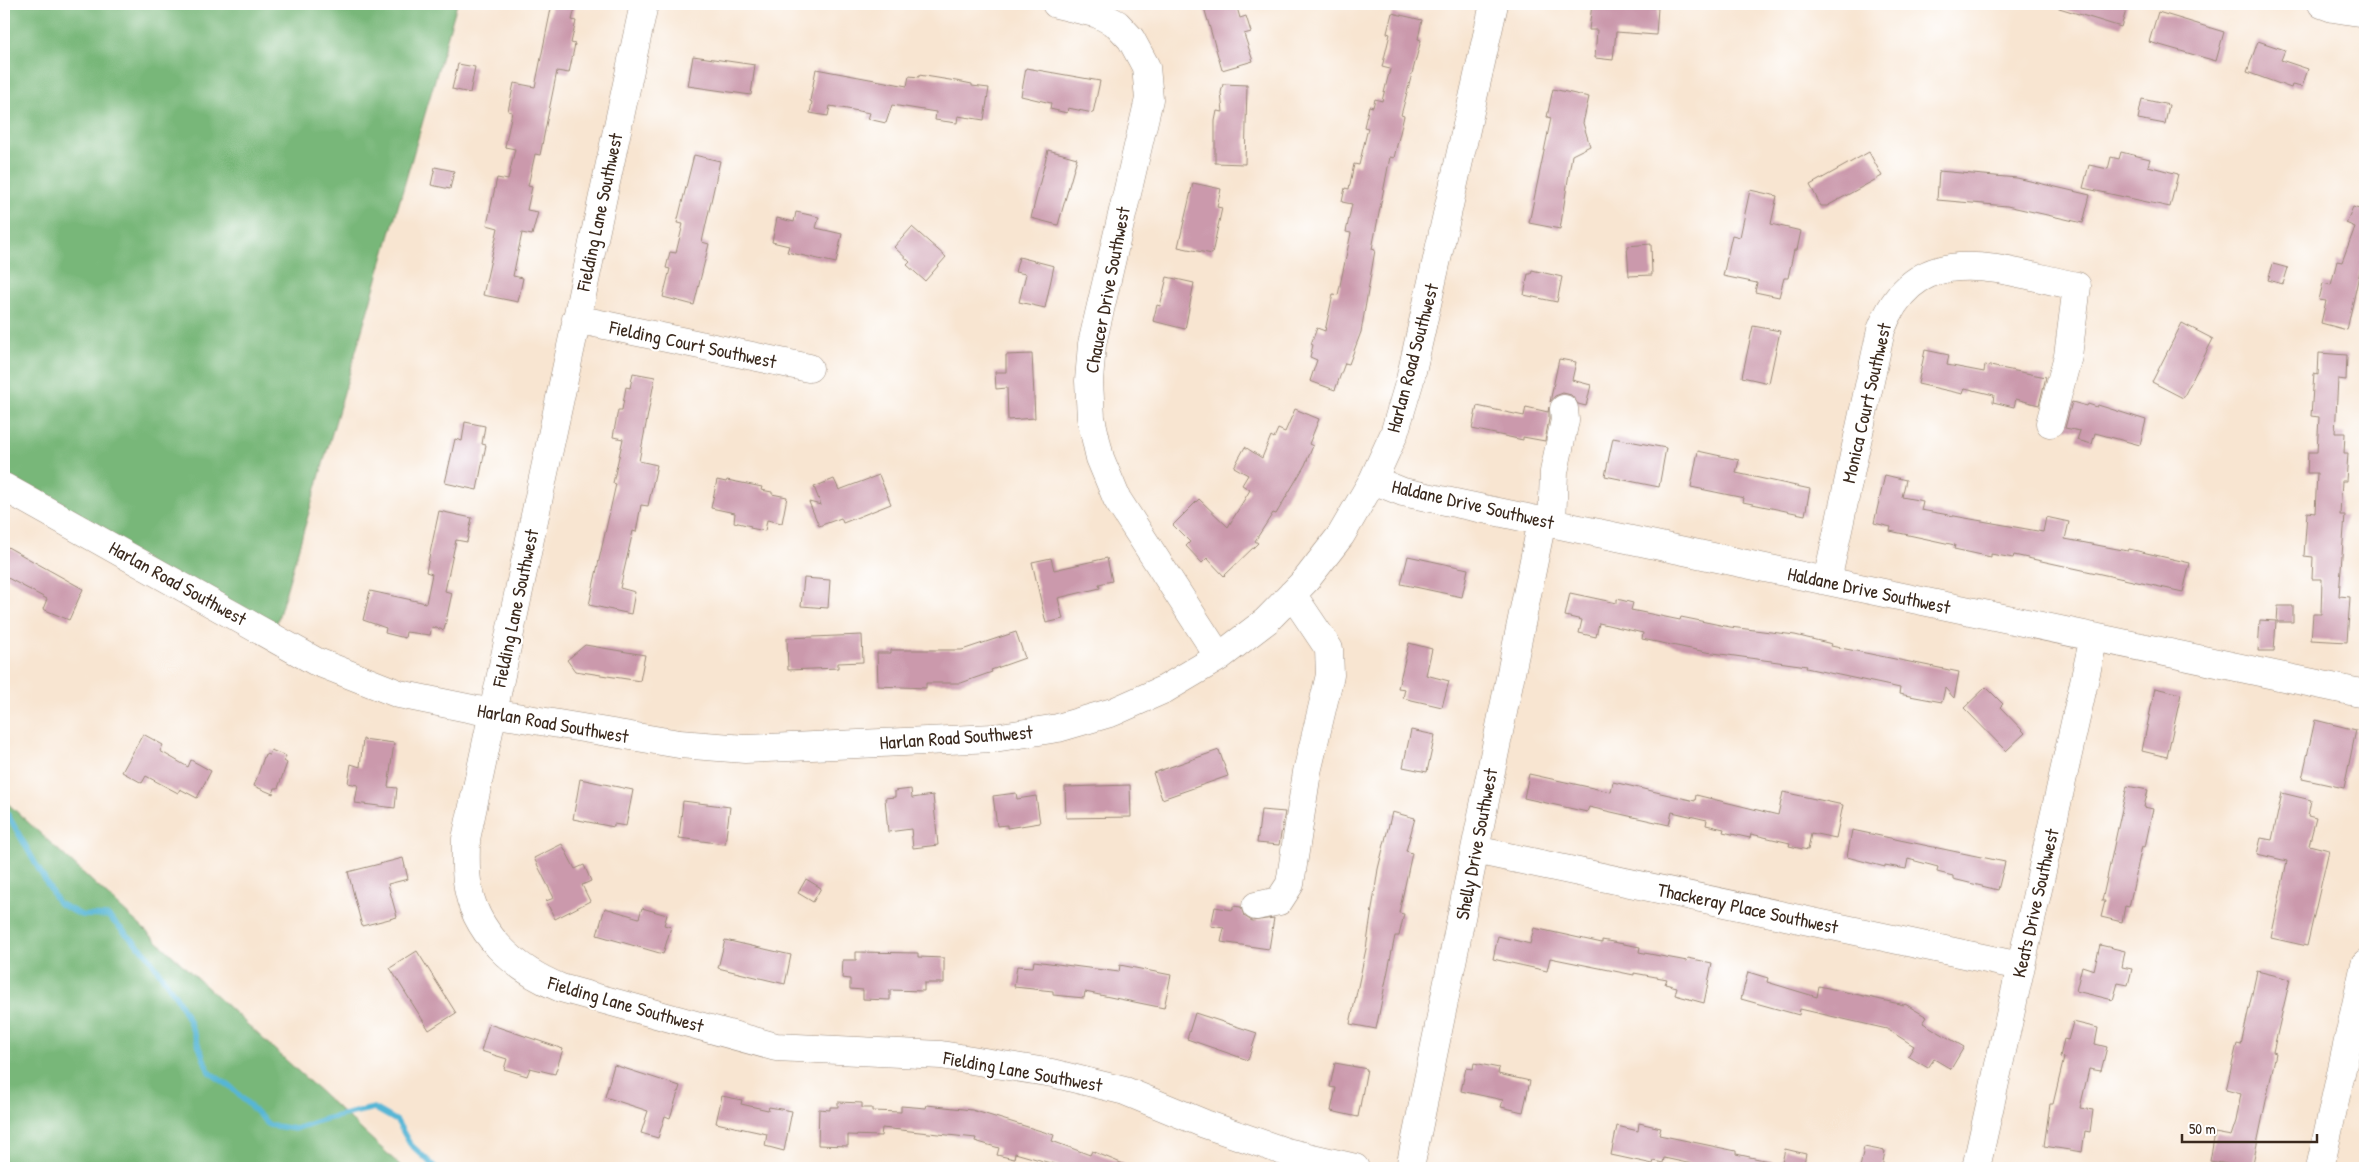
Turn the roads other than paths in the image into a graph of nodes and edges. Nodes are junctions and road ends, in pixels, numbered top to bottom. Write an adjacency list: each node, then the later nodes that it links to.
1 (644, 4): 6 (street, Fielding Lane Southwest)
2 (1056, 4): 16 (street, Chaucer Drive Southwest)
3 (1494, 4): 10 (street, Harlan Road Southwest)
4 (2322, 4): 5 (street)
5 (2365, 12)
6 (576, 319): 7 (street, Fielding Court Southwest); 18 (street, Fielding Lane Southwest)
7 (809, 368)
8 (1564, 409): 12 (street, Shelly Drive Southwest)
9 (2050, 423): 13 (street, Monica Court Southwest)
10 (1374, 480): 12 (street, Haldane Drive Southwest); 14 (street, Harlan Road Southwest)
11 (4, 487): 18 (street, Harlan Road Southwest)
12 (1547, 522): 13 (street, Haldane Drive Southwest); 19 (street, Shelly Drive Southwest)
13 (1827, 581): 15 (street, Haldane Drive Southwest)
14 (1292, 594): 16 (street, Harlan Road Southwest); 20 (street)
15 (2094, 637): 17 (street, Haldane Drive Southwest); 22 (street, Keats Drive Southwest)
16 (1219, 658): 18 (street, Harlan Road Southwest)
17 (2365, 694)
18 (492, 713): 23 (street, Fielding Lane Southwest)
19 (1475, 850): 22 (street, Thackeray Place Southwest); 24 (street, Shelly Drive Southwest)
20 (1256, 906)
21 (2365, 964): 26 (street)
22 (2020, 966): 25 (street, Keats Drive Southwest)
23 (1355, 1168)
24 (1410, 1168)
25 (1976, 1168)
26 (2320, 1168)

